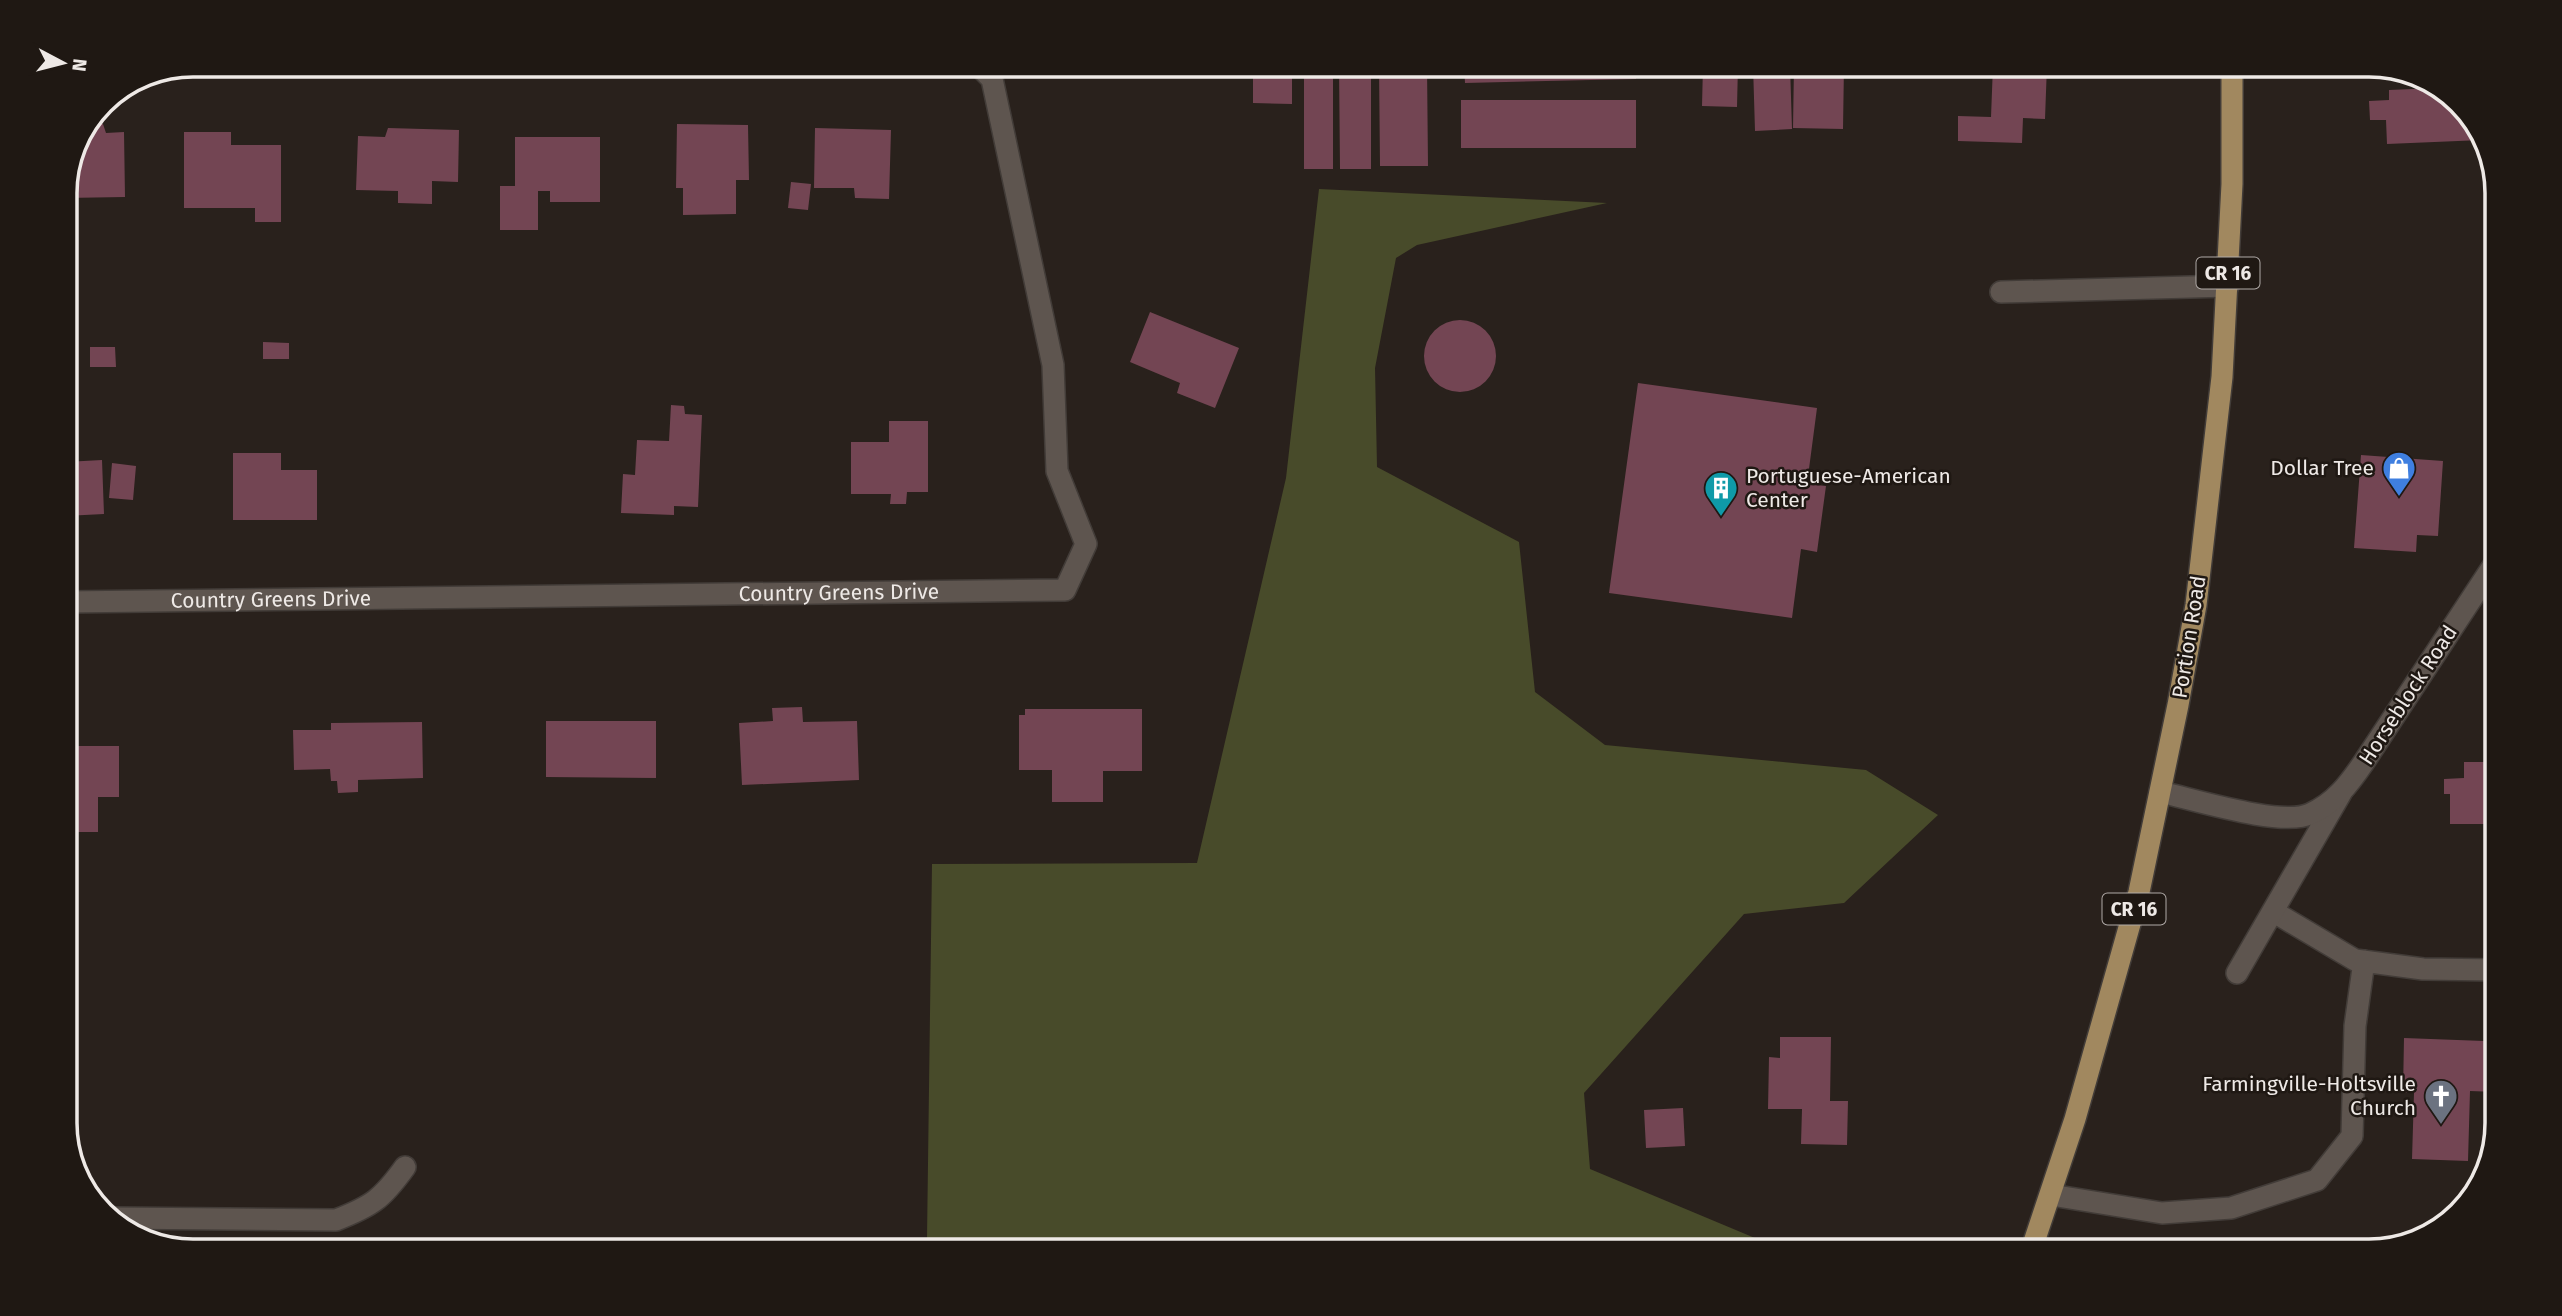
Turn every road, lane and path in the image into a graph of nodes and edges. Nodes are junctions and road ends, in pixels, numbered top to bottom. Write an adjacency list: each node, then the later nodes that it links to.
1 (990, 77): 6 (street, Country Greens Drive)
2 (2232, 77): 3 (main road, Portion Road / CR 16)
3 (2228, 286): 4 (street); 7 (main road, Portion Road / CR 16)
4 (2001, 292)
5 (2485, 578): 8 (street, Horseblock Road)
6 (77, 602)
7 (2160, 792): 8 (street, Horseblock Road); 14 (main road, Portion Road / CR 16)
8 (2342, 793): 9 (street, Horseblock Road)
9 (2274, 912): 10 (street); 12 (street, Horseblock Road)
10 (2364, 961): 11 (street); 14 (street)
11 (2485, 970)
12 (2237, 973)
13 (405, 1167): 15 (street)
14 (2051, 1195): 16 (main road, CR 16)
15 (128, 1218)
16 (2035, 1239)

